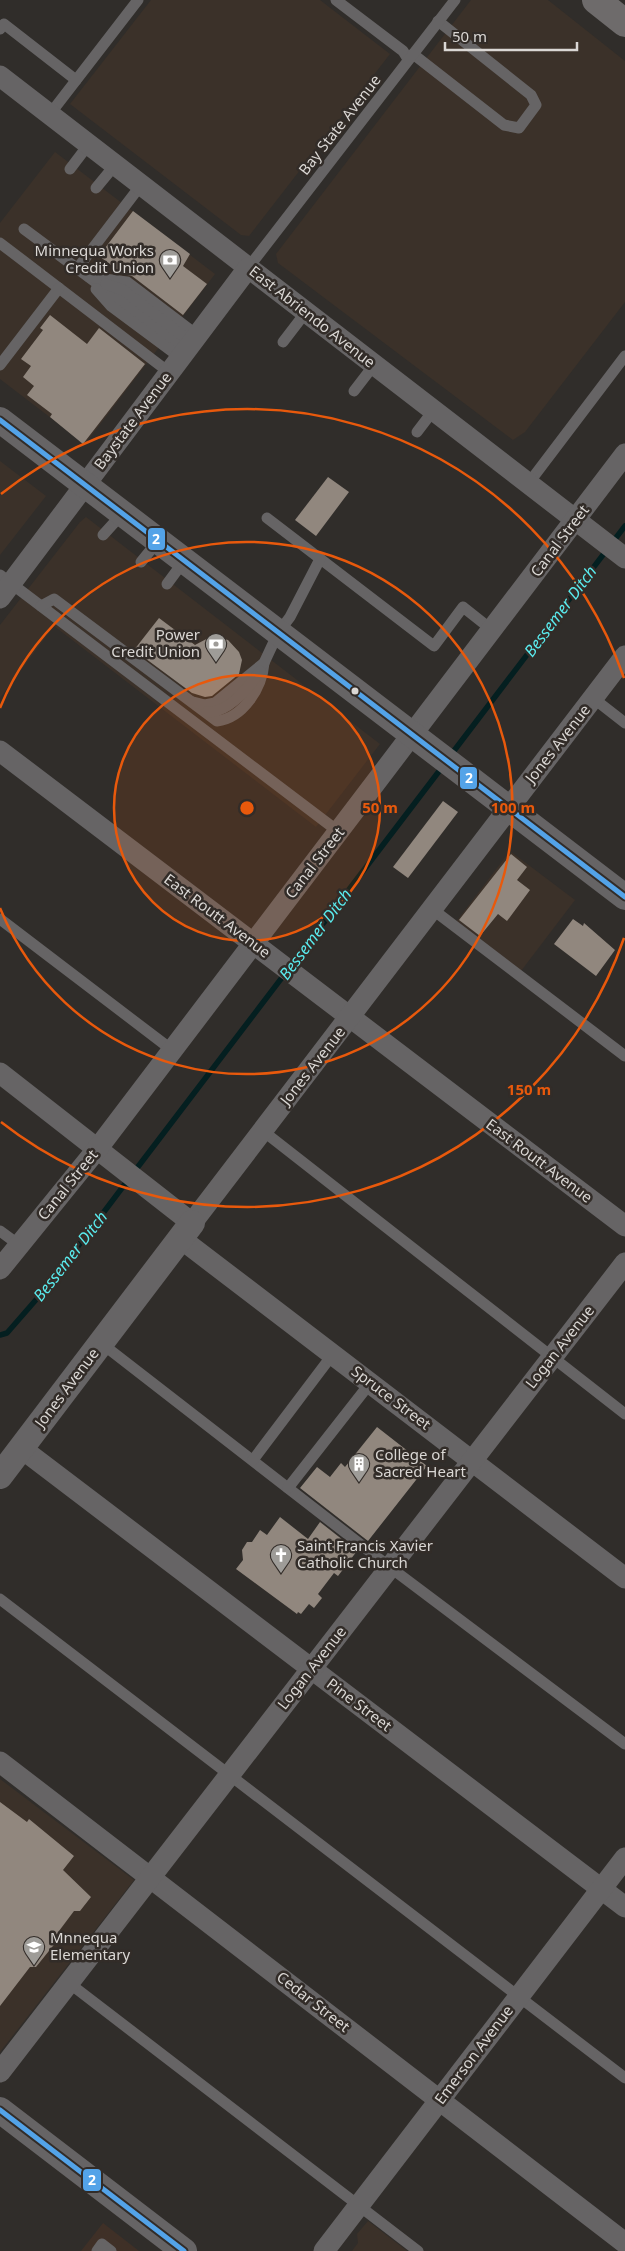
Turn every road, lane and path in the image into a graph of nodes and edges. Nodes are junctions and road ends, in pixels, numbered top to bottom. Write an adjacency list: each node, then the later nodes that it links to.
1 (138, 0): 10 (lane)
2 (336, 0): 8 (lane)
3 (455, 0): 5 (lane, Bay State Avenue)
4 (596, 0): 6 (highway)
5 (438, 21): 8 (lane, Bay State Avenue); 8 (lane)
6 (625, 23)
7 (1, 24): 10 (lane)
8 (411, 56): 19 (lane, Bay State Avenue)
9 (0, 76): 11 (street, East Abriendo Avenue)
10 (76, 80): 11 (lane)
11 (50, 114): 12 (street, East Abriendo Avenue)
12 (89, 144): 13 (street, East Abriendo Avenue); 14 (lane)
13 (115, 164): 15 (street, East Abriendo Avenue); 16 (lane)
14 (70, 169)
15 (141, 185): 19 (street, East Abriendo Avenue); 20 (lane)
16 (96, 188)
17 (24, 228): 20 (lane)
18 (0, 243): 21 (lane)
19 (248, 268): 22 (street, East Abriendo Avenue); 24 (street, Baystate Avenue)
20 (81, 273): 24 (lane); 24 (lane)
21 (58, 288): 24 (lane); 26 (lane)
22 (306, 312): 23 (lane); 27 (street, East Abriendo Avenue)
23 (283, 342)
24 (186, 352): 34 (street, Baystate Avenue)
25 (625, 356): 33 (lane)
26 (0, 365)
27 (374, 365): 28 (lane); 29 (street, East Abriendo Avenue)
28 (354, 390)
29 (433, 411): 31 (lane); 33 (street, East Abriendo Avenue)
30 (0, 420): 34 (street)
31 (417, 432)
32 (625, 454): 37 (street, Canal Street)
33 (528, 484): 37 (street, East Abriendo Avenue)
34 (85, 485): 35 (street); 45 (street, Baystate Avenue)
35 (122, 514): 38 (lane); 39 (street)
36 (267, 518): 41 (lane)
37 (575, 520): 40 (street, East Abriendo Avenue); 47 (street, Canal Street)
38 (103, 535)
39 (158, 541): 42 (lane); 43 (street)
40 (623, 556)
41 (320, 559): 47 (lane); 48 (lane)
42 (140, 562)
43 (193, 564): 44 (lane); 48 (street)
44 (166, 584)
45 (4, 586): 46 (lane)
46 (41, 606): 52 (lane); 57 (lane)
47 (492, 630): 54 (street, Canal Street)
48 (278, 633): 50 (lane); 54 (street)
49 (625, 656): 51 (street, Jones Avenue)
50 (264, 663): 52 (lane); 52 (lane)
51 (593, 698): 53 (lane); 56 (street, Jones Avenue)
52 (186, 700)
53 (625, 723)
54 (412, 736): 56 (street); 57 (street, Canal Street)
55 (0, 751): 61 (street, East Routt Avenue)
56 (508, 809): 58 (street); 59 (street, Jones Avenue)
57 (339, 832): 61 (street, Canal Street)
58 (625, 897)
59 (432, 909): 62 (street, Jones Avenue); 64 (lane)
60 (0, 919): 63 (lane)
61 (253, 943): 62 (street, East Routt Avenue); 63 (street, Canal Street)
62 (350, 1018): 66 (street, Jones Avenue); 68 (street, East Routt Avenue)
63 (172, 1050): 67 (street, Canal Street)
64 (625, 1056)
65 (0, 1073): 67 (street, Spruce Street)
66 (263, 1131): 69 (street, Jones Avenue); 76 (lane)
67 (98, 1148): 69 (street, Spruce Street); 71 (street, Canal Street)
68 (625, 1226)
69 (186, 1230): 74 (street, Jones Avenue); 75 (street, Spruce Street)
70 (0, 1231): 71 (lane)
71 (19, 1246): 73 (street, Canal Street)
72 (625, 1263): 76 (street, Logan Avenue)
73 (0, 1269)
74 (101, 1343): 79 (street, Jones Avenue); 81 (lane)
75 (333, 1354): 77 (street, Spruce Street); 81 (lane)
76 (551, 1357): 78 (lane); 80 (street, Logan Avenue)
77 (370, 1382): 80 (street, Spruce Street); 83 (lane)
78 (625, 1414)
79 (21, 1448): 82 (street, Jones Avenue); 87 (street, Pine Street)
80 (472, 1459): 84 (street, Logan Avenue); 85 (street, Spruce Street)
81 (253, 1460): 83 (lane)
82 (0, 1476)
83 (288, 1488): 84 (lane)
84 (391, 1568): 87 (street, Logan Avenue); 88 (lane)
85 (625, 1578)
86 (0, 1599): 90 (lane)
87 (311, 1669): 90 (street, Logan Avenue); 93 (street, Pine Street)
88 (625, 1744)
89 (1, 1766): 92 (street, Cedar Street)
90 (230, 1775): 92 (street, Logan Avenue); 96 (lane)
91 (625, 1858): 93 (street, Emerson Avenue)
92 (152, 1878): 95 (street, Logan Avenue); 99 (street, Cedar Street)
93 (602, 1889): 94 (street, Pine Street); 96 (street, Emerson Avenue)
94 (625, 1907)
95 (70, 1983): 97 (street, Logan Avenue); 101 (lane)
96 (519, 1996): 98 (lane); 99 (street, Emerson Avenue)
97 (0, 2072)
98 (625, 2078)
99 (439, 2100): 101 (street, Emerson Avenue); 102 (street, Cedar Street)
100 (0, 2110): 106 (street)
101 (358, 2206): 103 (lane); 107 (street, Emerson Avenue)
102 (622, 2243)
103 (413, 2250)
104 (97, 2251): 105 (lane)
105 (111, 2251)
106 (184, 2251)
107 (324, 2251)

